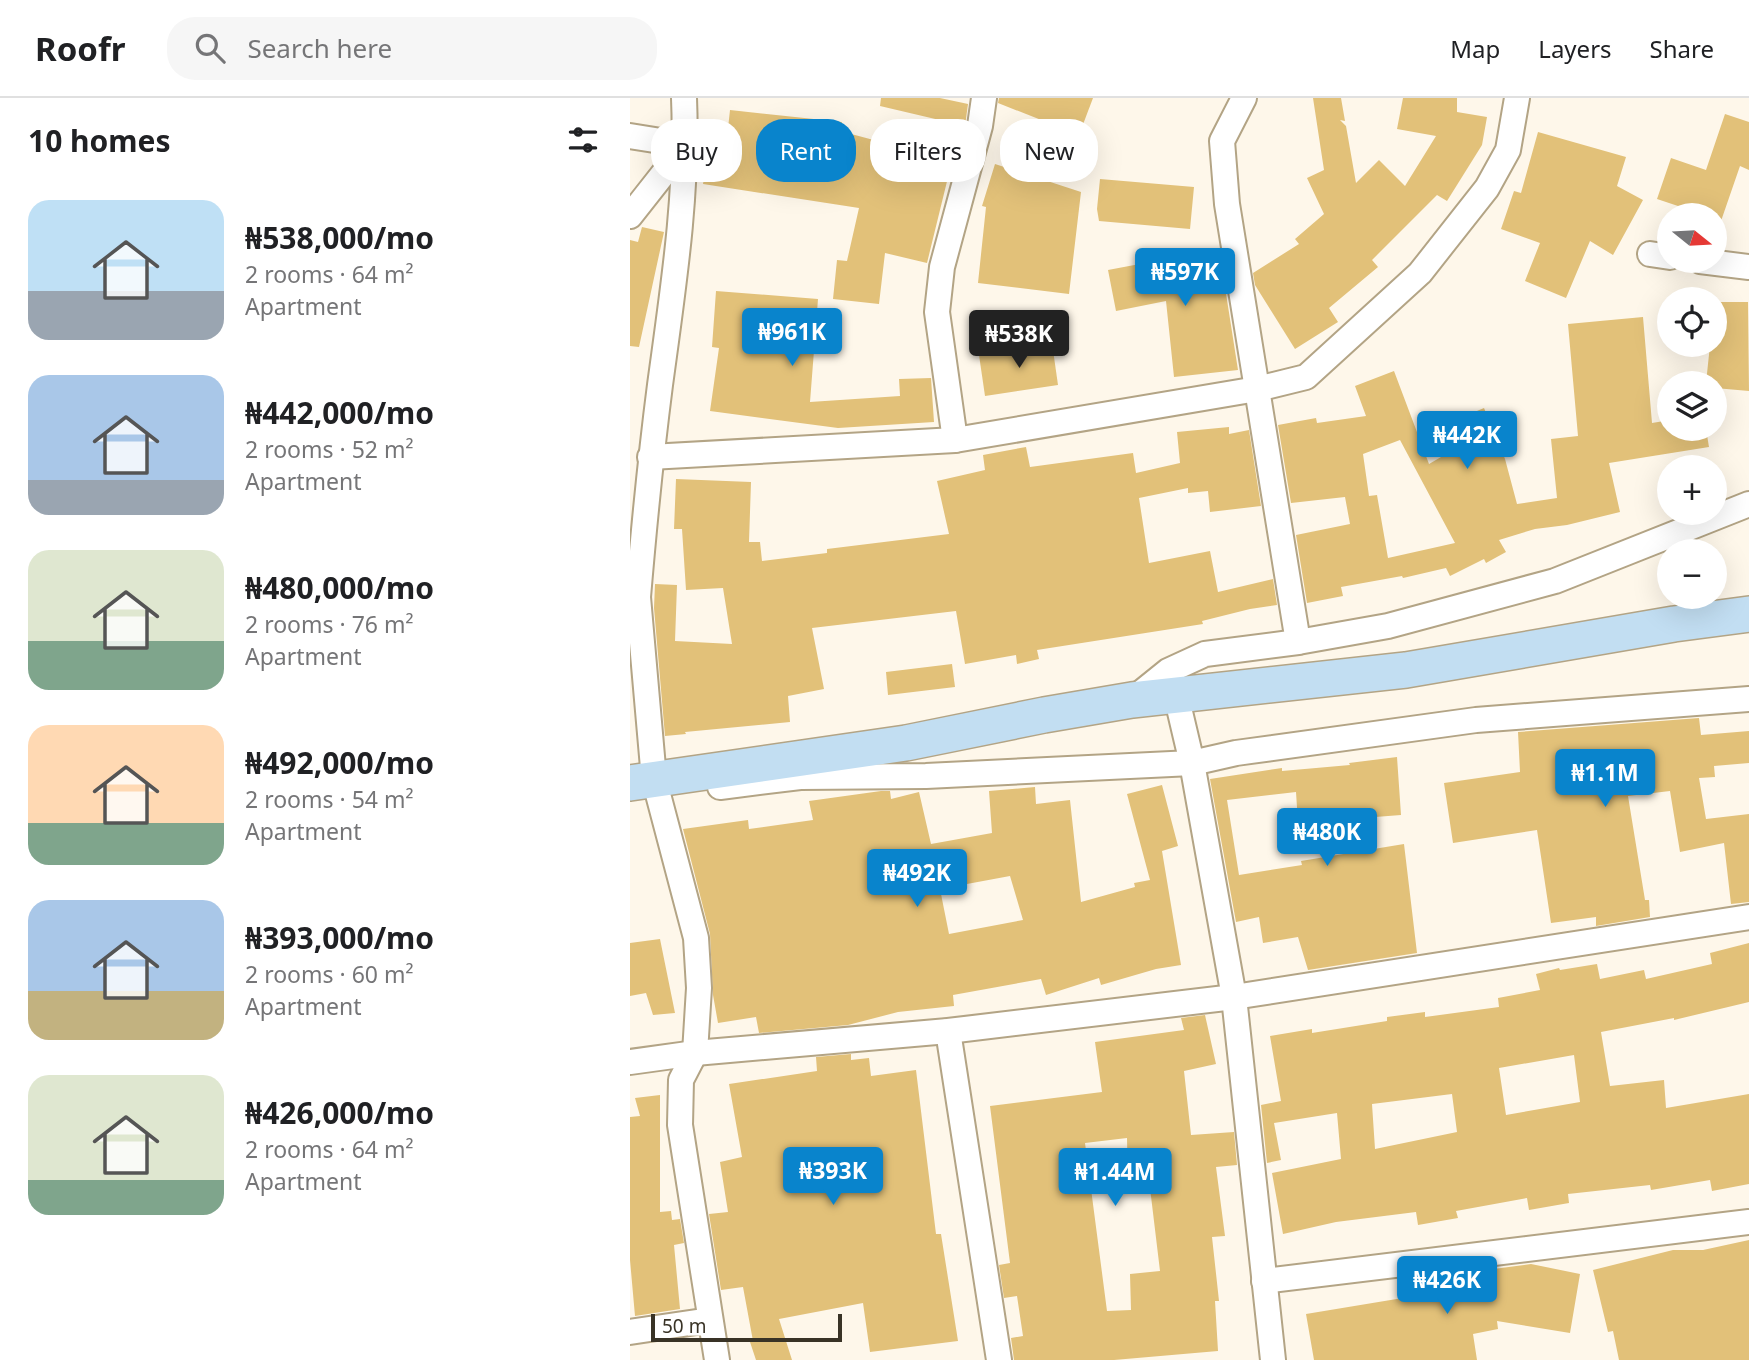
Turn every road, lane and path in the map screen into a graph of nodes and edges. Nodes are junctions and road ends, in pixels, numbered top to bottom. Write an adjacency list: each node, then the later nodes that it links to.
1 (684, 98): 5 (street)
2 (984, 98): 14 (street)
3 (1244, 98): 13 (street)
4 (1517, 98): 13 (street)
5 (685, 119)
6 (630, 136): 7 (street)
7 (651, 139)
8 (657, 182): 10 (street)
9 (684, 182): 15 (street)
10 (630, 216)
11 (1727, 264): 12 (street)
12 (1749, 267)
13 (1257, 389): 14 (street); 19 (street)
14 (955, 440): 15 (street)
15 (650, 457): 17 (street)
16 (1749, 504): 19 (street)
17 (634, 596): 24 (street)
18 (1749, 614): 20 (main road)
19 (1297, 642): 22 (street)
20 (1176, 695): 22 (main road); 23 (street)
21 (1749, 699): 23 (street)
22 (1132, 700): 24 (main road)
23 (1192, 763): 24 (street); 26 (street)
24 (647, 786): 28 (street)
25 (1749, 917): 26 (street)
26 (1234, 997): 27 (street); 31 (street)
27 (948, 1031): 28 (street); 35 (street)
28 (695, 1053): 29 (street); 32 (street)
29 (630, 1062)
30 (1749, 1222): 31 (street)
31 (1264, 1281): 36 (street)
32 (710, 1320): 33 (street); 34 (street)
33 (630, 1332)
34 (717, 1360)
35 (999, 1360)
36 (1273, 1360)

